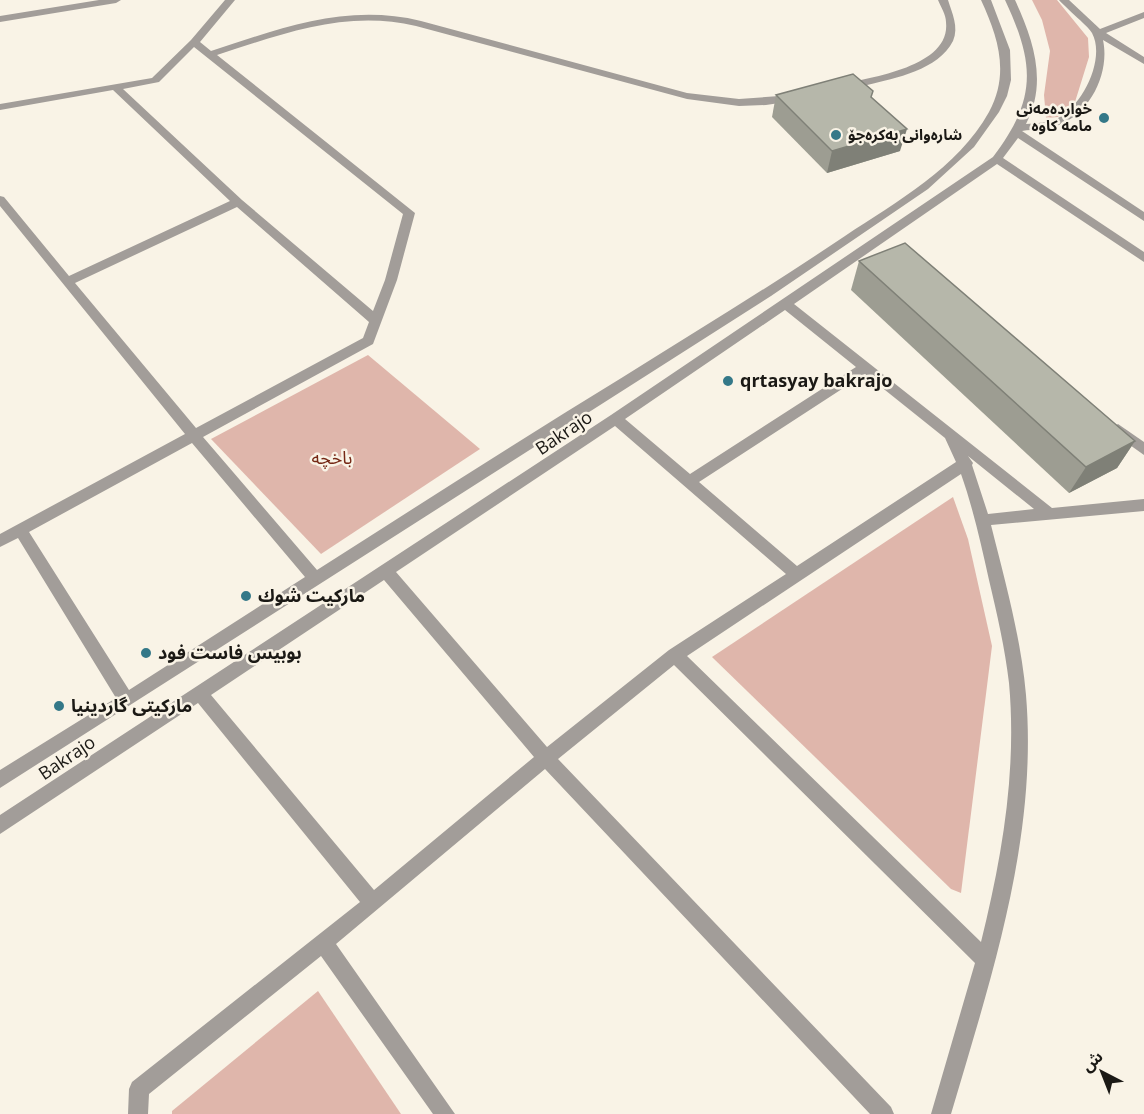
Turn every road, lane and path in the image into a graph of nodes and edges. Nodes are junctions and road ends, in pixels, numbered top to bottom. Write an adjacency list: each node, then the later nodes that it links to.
1 (116, 0): 7 (street)
2 (230, 0): 11 (street)
3 (943, 0): 15 (street)
4 (986, 0): 42 (street, Bakrajo)
5 (1010, 0): 18 (street, Bakrajo)
6 (1064, 0): 10 (street)
7 (79, 3): 9 (street)
8 (1144, 15): 10 (street)
9 (0, 19)
10 (1097, 33): 13 (street); 18 (street)
11 (194, 42): 12 (street); 14 (street)
12 (210, 54): 16 (street); 26 (street)
13 (1144, 61)
14 (115, 87): 17 (street); 21 (street)
15 (835, 88)
16 (802, 95)
17 (0, 107)
18 (1019, 130): 19 (street, Bakrajo); 22 (street)
19 (997, 159): 23 (street); 25 (street, Bakrajo)
20 (0, 199): 24 (street)
21 (238, 202): 24 (street); 26 (street)
22 (1144, 217)
23 (1144, 258)
24 (68, 281): 31 (street)
25 (787, 305): 27 (street); 28 (street, Bakrajo)
26 (376, 321): 31 (street)
27 (866, 367): 30 (street); 34 (street)
28 (616, 419): 34 (street); 40 (street, Bakrajo)
29 (1109, 421): 32 (street)
30 (950, 435): 33 (street); 36 (street)
31 (195, 437): 38 (street); 42 (street)
32 (1144, 450)
33 (966, 463): 37 (street); 41 (street)
34 (689, 482): 41 (street)
35 (1144, 505): 36 (street)
36 (1050, 514): 37 (street)
37 (983, 520): 51 (street)
38 (21, 531): 39 (street); 45 (street)
39 (0, 541)
40 (387, 572): 44 (street, Bakrajo); 46 (street)
41 (796, 574): 43 (street)
42 (315, 578): 45 (street, Bakrajo)
43 (675, 655): 46 (street); 51 (street)
44 (199, 692): 48 (street, Bakrajo); 49 (street)
45 (126, 700): 47 (street, Bakrajo)
46 (546, 758): 49 (street); 54 (street)
47 (0, 780)
48 (0, 825)
49 (373, 903): 50 (street)
50 (324, 942): 52 (street); 53 (street)
51 (986, 960): 55 (street)
52 (138, 1114)
53 (445, 1114)
54 (884, 1114)
55 (941, 1114)

